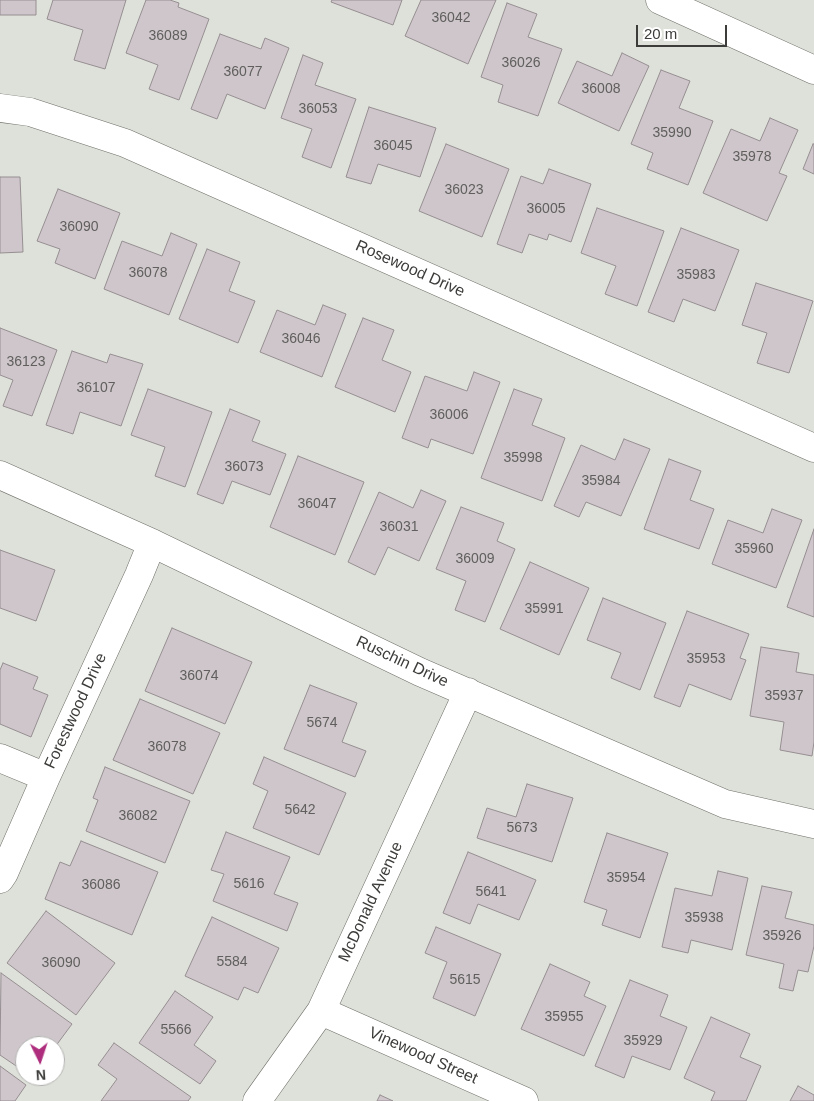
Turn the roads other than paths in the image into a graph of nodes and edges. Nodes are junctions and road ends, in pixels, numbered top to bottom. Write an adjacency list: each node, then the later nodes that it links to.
1 (660, 0): 2 (street)
2 (814, 70)
3 (0, 108): 4 (street, Rosewood Drive)
4 (814, 448)
5 (0, 474): 6 (street, Ruschin Drive)
6 (152, 542): 7 (street, Ruschin Drive); 9 (street, Forestwood Drive)
7 (468, 692): 10 (street, Ruschin Drive); 12 (street, McDonald Avenue)
8 (0, 758): 9 (street)
9 (46, 777): 11 (street, Forestwood Drive)
10 (814, 824)
11 (0, 879)
12 (321, 1011): 13 (street, McDonald Avenue); 14 (street, Vinewood Street)
13 (257, 1101)
14 (524, 1101)

